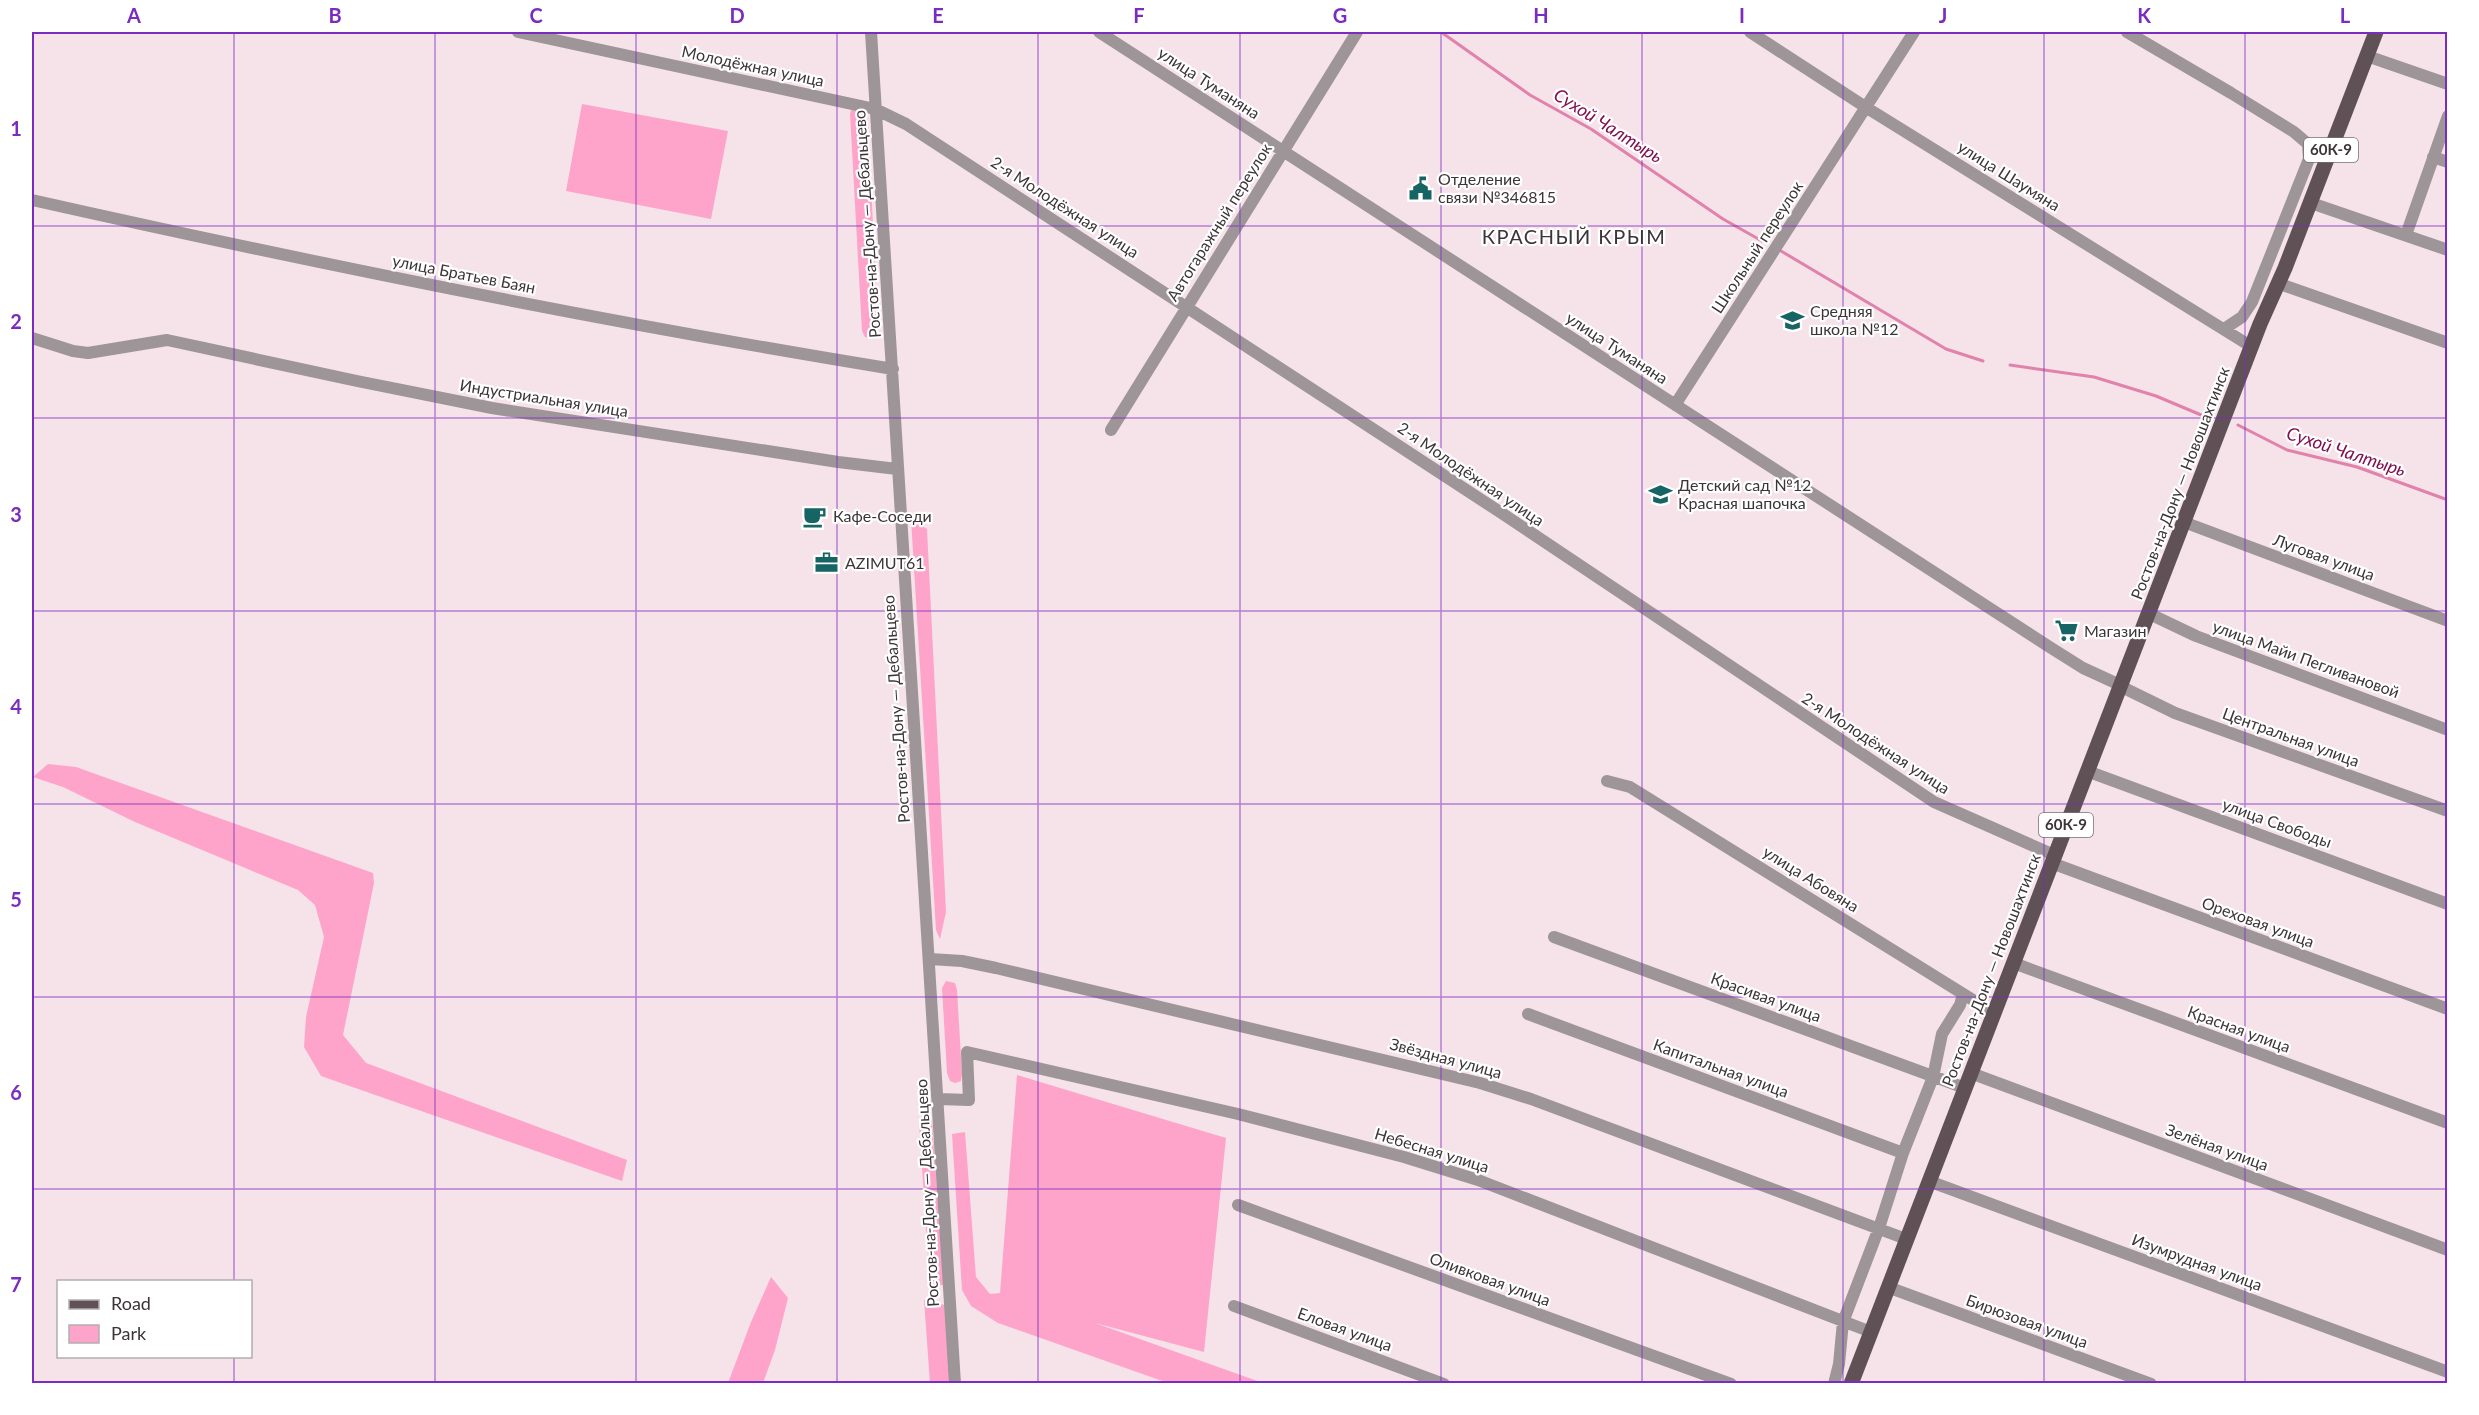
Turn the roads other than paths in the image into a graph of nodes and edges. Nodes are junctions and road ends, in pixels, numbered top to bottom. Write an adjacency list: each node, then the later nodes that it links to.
1 (518, 32): 12 (street, Молодёжная улица)
2 (871, 32): 12 (street, Ростов-на-Дону — Дебальцево)
3 (1099, 32): 14 (street, улица Туманяна)
4 (1357, 32): 14 (street, Автогаражный переулок)
5 (1750, 32): 11 (street, улица Шаумяна)
6 (1914, 32): 11 (street, Школьный переулок)
7 (2127, 32): 24 (street)
8 (2376, 32): 9 (main road, Ростов-на-Дону — Новошахтинск / 60К-9)
9 (2367, 56): 10 (street); 18 (main road, Ростов-на-Дону — Новошахтинск / 60К-9)
10 (2448, 84)
11 (1867, 108): 24 (street, улица Шаумяна); 29 (street, Школьный переулок)
12 (875, 109): 23 (street, 2-я Молодёжная улица); 28 (street, Ростов-на-Дону — Дебальцево)
13 (2448, 116): 15 (street)
14 (1282, 150): 23 (street, Автогаражный переулок); 29 (street, улица Туманяна)
15 (2433, 157): 16 (street); 19 (street)
16 (2448, 162)
17 (32, 200): 28 (street, улица Братьев Баян)
18 (2311, 202): 19 (street); 21 (main road, Ростов-на-Дону — Новошахтинск / 60К-9)
19 (2406, 235): 20 (street)
20 (2448, 250)
21 (2285, 268): 22 (main road, Ростов-на-Дону — Новошахтинск / 60К-9); 27 (main road, Ростов-на-Дону — Новошахтинск / 60К-9)
22 (2280, 284): 26 (street); 32 (main road, Ростов-на-Дону — Новошахтинск / 60К-9)
23 (1187, 305): 30 (street, Автогаражный переулок); 40 (street, 2-я Молодёжная улица)
24 (2224, 329): 27 (street, улица Шаумяна)
25 (32, 338): 31 (street, Индустриальная улица)
26 (2448, 343)
27 (2252, 346): 35 (main road, Ростов-на-Дону — Новошахтинск / 60К-9)
28 (893, 369): 31 (street, Ростов-на-Дону — Дебальцево)
29 (1675, 405): 35 (street, улица Туманяна)
30 (1111, 430)
31 (897, 469): 43 (street, Ростов-на-Дону — Дебальцево)
32 (2189, 524): 33 (main road, Ростов-на-Дону — Новошахтинск / 60К-9); 34 (street, Луговая улица)
33 (2154, 616): 35 (main road, Ростов-на-Дону — Новошахтинск / 60К-9); 36 (street, улица Майи Пегливановой)
34 (2448, 621)
35 (2123, 687): 37 (main road, Ростов-на-Дону — Новошахтинск / 60К-9); 39 (street, Центральная улица); 40 (main road, Ростов-на-Дону — Новошахтинск / 60К-9)
36 (2448, 730)
37 (2095, 774): 40 (main road, Ростов-на-Дону — Новошахтинск / 60К-9); 41 (street, улица Свободы)
38 (1607, 781): 45 (street, улица Абовяна)
39 (2448, 811)
40 (2056, 860): 44 (main road, Ростов-на-Дону — Новошахтинск / 60К-9); 46 (street, Ореховая улица); 47 (main road, Ростов-на-Дону — Новошахтинск / 60К-9)
41 (2448, 904)
42 (1554, 937): 50 (street, Красивая улица)
43 (930, 959): 52 (street, Ростов-на-Дону — Дебальцево); 57 (street, Звёздная улица)
44 (2019, 965): 49 (main road, Ростов-на-Дону — Новошахтинск / 60К-9); 53 (street, Красная улица)
45 (1963, 993): 47 (street, улица Абовяна); 50 (street)
46 (2448, 1009)
47 (1994, 1013): 51 (main road, Ростов-на-Дону — Новошахтинск / 60К-9)
48 (1528, 1014): 54 (street, Капитальная улица)
49 (1976, 1076): 55 (main road, Ростов-на-Дону — Новошахтинск / 60К-9); 59 (street, Зелёная улица)
50 (1933, 1077): 51 (street, Красивая улица); 54 (street)
51 (1965, 1088): 58 (main road, Ростов-на-Дону — Новошахтинск / 60К-9)
52 (939, 1099): 62 (street, Небесная улица); 65 (street, Ростов-на-Дону — Дебальцево)
53 (2448, 1123)
54 (1903, 1154): 57 (street)
55 (1934, 1183): 60 (main road, Ростов-на-Дону — Новошахтинск / 60К-9); 64 (street, Изумрудная улица)
56 (1238, 1205): 67 (street, Оливковая улица)
57 (1879, 1228): 58 (street, Звёздная улица); 62 (street)
58 (1906, 1239): 63 (main road, Ростов-на-Дону — Новошахтинск / 60К-9)
59 (2448, 1250)
60 (1893, 1289): 70 (main road, Ростов-на-Дону — Новошахтинск / 60К-9); 71 (street, Бирюзовая улица)
61 (1234, 1306): 66 (street, Еловая улица)
62 (1843, 1322): 63 (street, Небесная улица); 68 (street)
63 (1870, 1332): 69 (main road, Ростов-на-Дону — Новошахтинск / 60К-9)
64 (2448, 1372)
65 (955, 1383)
66 (1444, 1383)
67 (1731, 1383)
68 (1834, 1383)
69 (1851, 1383)
70 (1858, 1383)
71 (2151, 1383)

